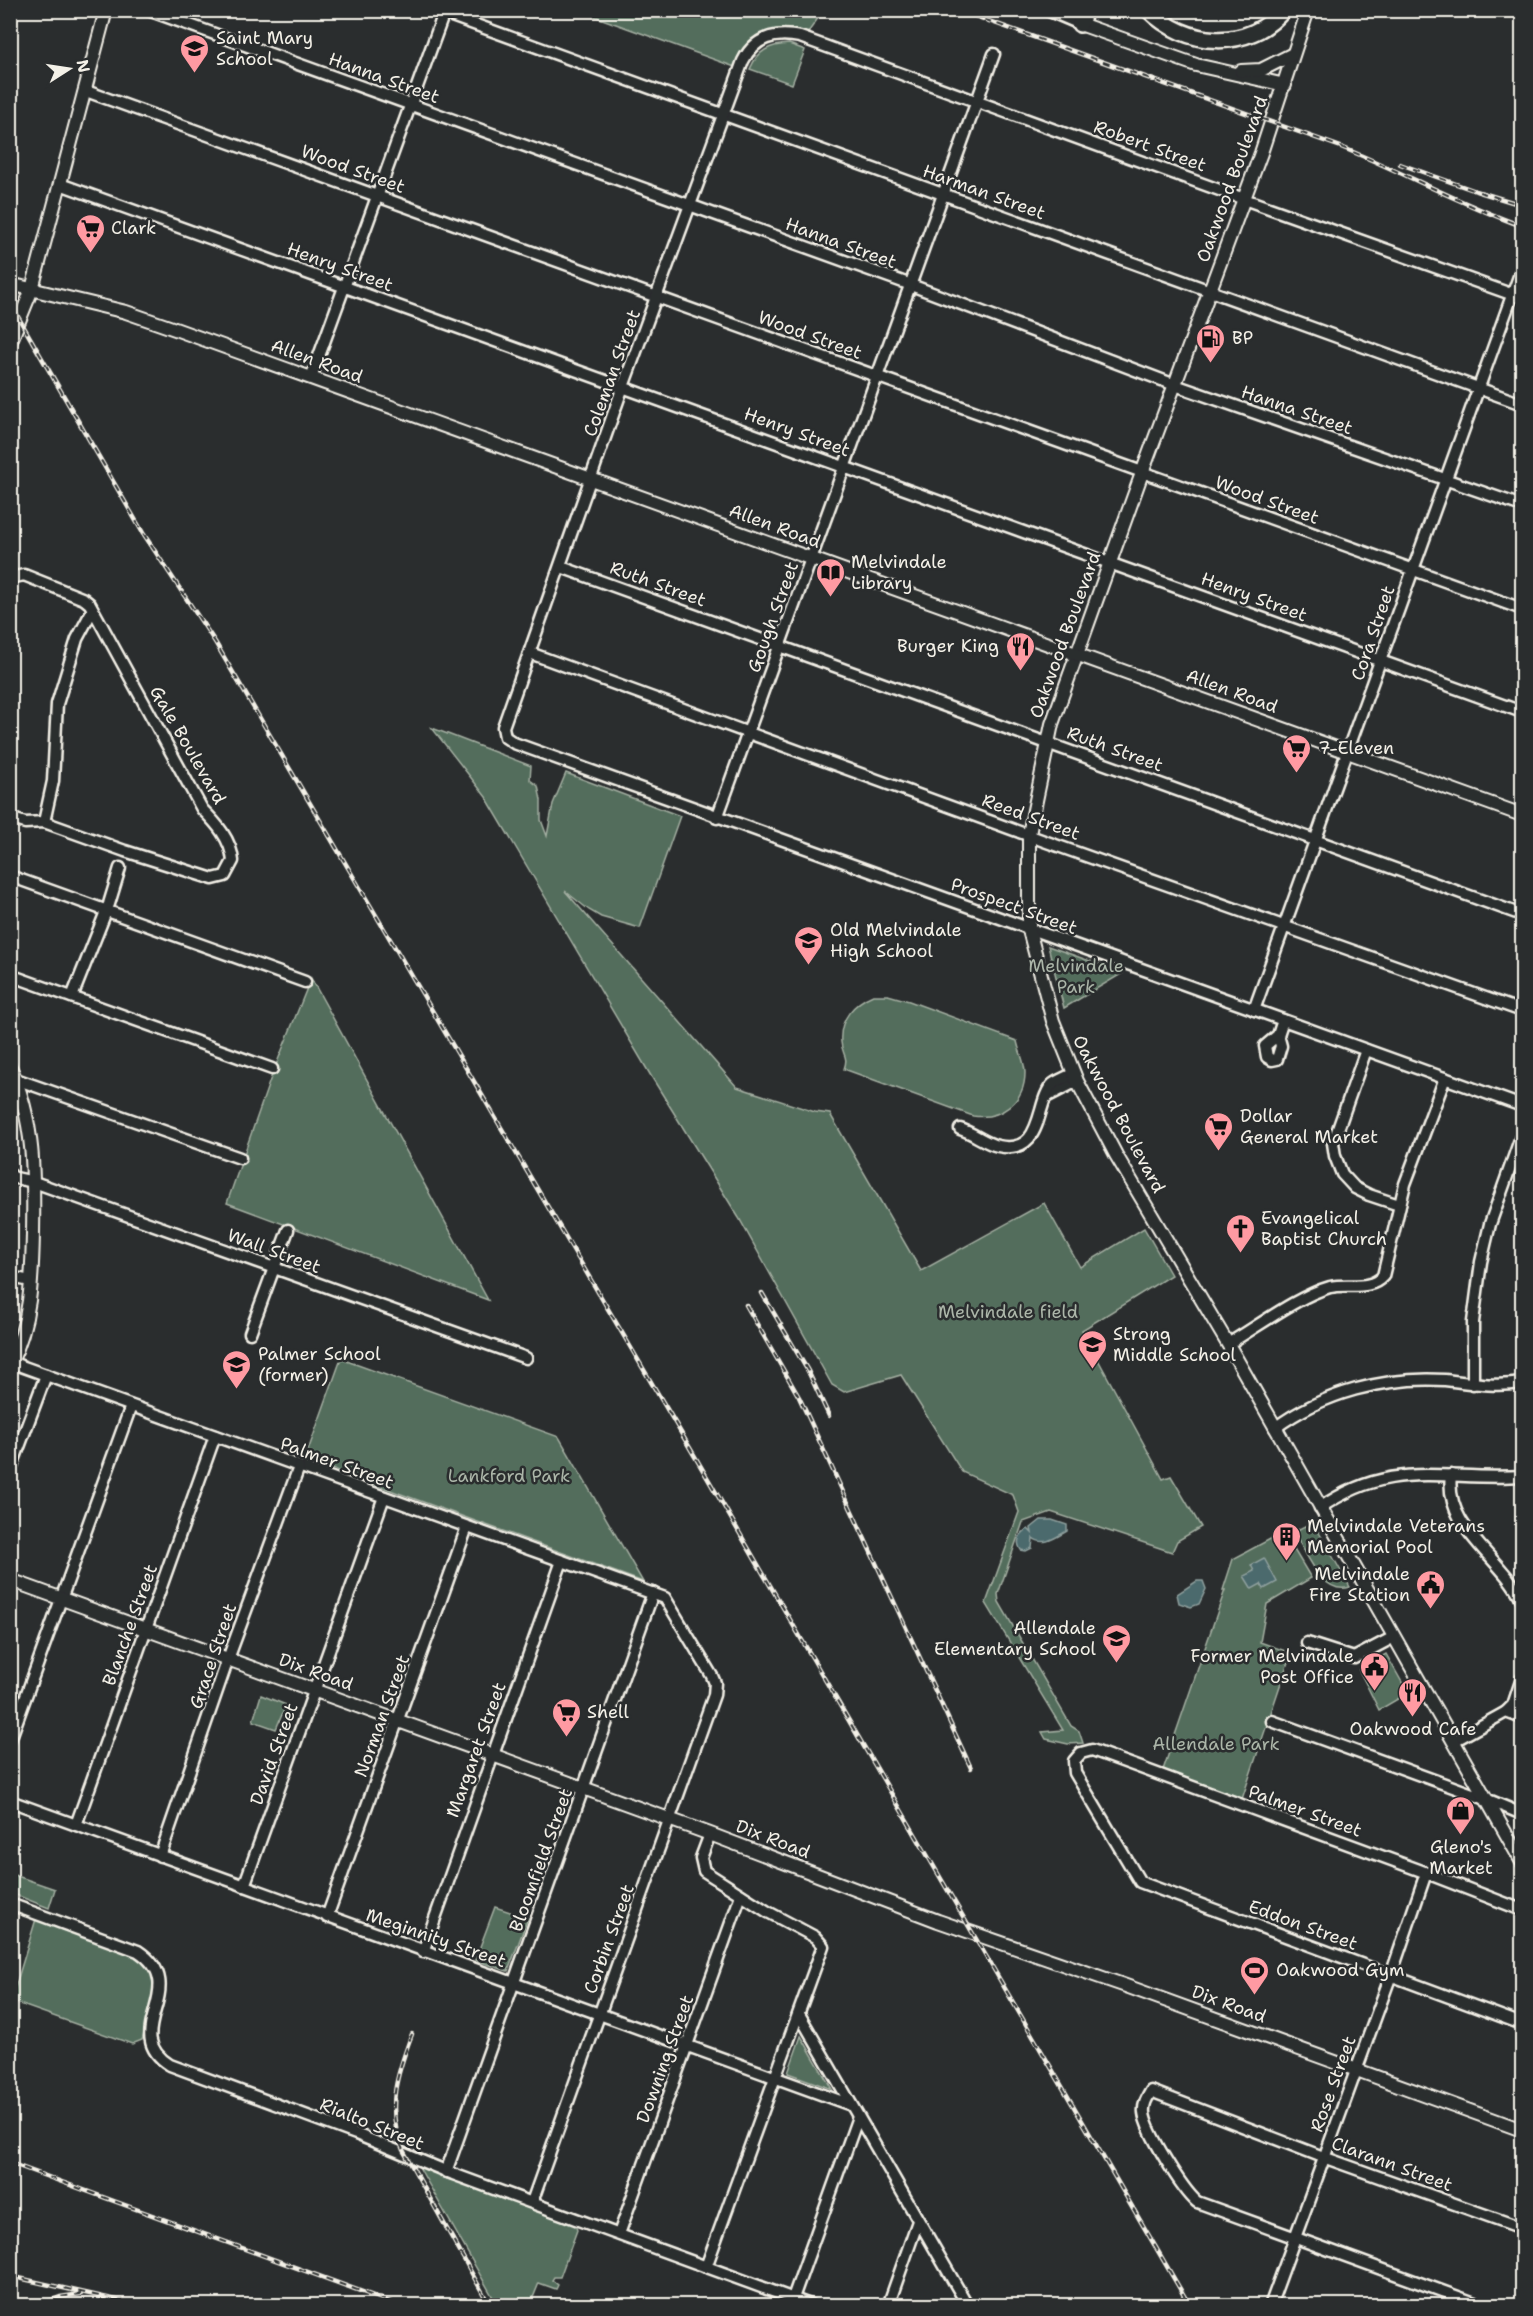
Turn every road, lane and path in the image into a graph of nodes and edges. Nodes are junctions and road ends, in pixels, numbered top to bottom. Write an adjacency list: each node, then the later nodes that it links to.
1 (106, 10): 14 (main road)
2 (148, 10): 16 (street, Hanna Street)
3 (1047, 10): 8 (street)
4 (1149, 10): 5 (highway)
5 (1283, 10)
6 (1308, 10): 11 (main road, Oakwood Boulevard)
7 (441, 12): 16 (street); 17 (street, Harman Street)
8 (1083, 17): 12 (main road)
9 (764, 38): 15 (street, Robert Street); 17 (street, Coleman Street)
10 (994, 54): 15 (street, Gough Street)
11 (1293, 54): 12 (main road); 13 (main road, Oakwood Boulevard)
12 (1215, 69): 13 (main road)
13 (1285, 85): 21 (main road, Oakwood Boulevard)
14 (86, 91): 18 (main road); 20 (street, Wood Street)
15 (977, 101): 19 (street, Gough Street); 21 (street, Robert Street)
16 (411, 105): 20 (street); 22 (street, Hanna Street)
17 (723, 115): 19 (street, Harman Street); 22 (street, Coleman Street)
18 (60, 184): 26 (street, Henry Street); 27 (main road)
19 (943, 195): 25 (street, Gough Street); 28 (street, Harman Street)
20 (378, 196): 26 (street); 30 (street, Wood Street)
21 (1244, 199): 28 (main road, Oakwood Boulevard); 29 (street, Robert Street)
22 (689, 206): 25 (street, Hanna Street); 30 (street, Coleman Street)
23 (1522, 268): 29 (street, Cora Street)
24 (10, 284): 27 (main road, Allen Road)
25 (910, 285): 32 (street, Gough Street); 34 (street, Hanna Street)
26 (345, 287): 33 (street); 35 (street, Henry Street)
27 (32, 289): 31 (main road); 33 (main road, Allen Road)
28 (1211, 291): 34 (main road, Oakwood Boulevard); 36 (street, Harman Street)
29 (1518, 296): 36 (street, Cora Street)
30 (657, 297): 32 (street, Wood Street); 35 (street, Coleman Street)
31 (10, 343)
32 (878, 377): 38 (street, Gough Street); 39 (street, Wood Street)
33 (311, 378): 41 (main road, Allen Road)
34 (1176, 385): 39 (main road, Oakwood Boulevard); 40 (street, Hanna Street)
35 (623, 387): 38 (street, Henry Street); 41 (street, Coleman Street)
36 (1480, 388): 37 (street, Harman Street); 40 (street, Cora Street)
37 (1522, 404)
38 (844, 466): 43 (street, Gough Street); 44 (street, Henry Street)
39 (1142, 473): 44 (main road, Oakwood Boulevard); 46 (street, Wood Street)
40 (1446, 478): 42 (street, Hanna Street); 46 (street, Cora Street)
41 (591, 479): 43 (main road, Allen Road); 45 (street, Coleman Street)
42 (1522, 506)
43 (812, 559): 50 (street, Gough Street); 52 (main road, Allen Road)
44 (1111, 562): 52 (main road, Oakwood Boulevard); 53 (street, Henry Street)
45 (561, 567): 50 (street, Ruth Street); 51 (street, Coleman Street)
46 (1413, 569): 48 (street, Wood Street); 53 (street, Cora Street)
47 (10, 578): 49 (street, Gale Boulevard)
48 (1522, 609)
49 (92, 611): 62 (street); 62 (street, Gale Boulevard)
50 (781, 645): 56 (street, Gough Street); 57 (street, Ruth Street)
51 (530, 653): 55 (street, Coleman Street); 56 (street, Reed Street)
52 (1077, 654): 57 (main road, Oakwood Boulevard); 58 (main road, Allen Road)
53 (1381, 662): 54 (street, Henry Street); 58 (street, Cora Street)
54 (1522, 712)
55 (503, 727): 61 (street, Prospect Street)
56 (748, 732): 61 (street, Gough Street); 63 (street, Reed Street)
57 (1046, 741): 63 (main road, Oakwood Boulevard); 64 (street, Ruth Street)
58 (1347, 751): 59 (main road, Allen Road); 64 (street, Cora Street)
59 (1522, 815)
60 (10, 818): 62 (street, Gale Boulevard)
61 (717, 818): 70 (street, Prospect Street)
62 (44, 822)
63 (1029, 834): 69 (street, Reed Street); 70 (main road, Oakwood Boulevard)
64 (1315, 839): 68 (street, Ruth Street); 69 (street, Cora Street)
65 (120, 868): 67 (street)
66 (10, 876): 67 (street)
67 (107, 910): 72 (street); 73 (street)
68 (1522, 915)
69 (1284, 925): 74 (street, Cora Street); 75 (street, Reed Street)
70 (1029, 930): 74 (street, Prospect Street); 81 (main road, Oakwood Boulevard)
71 (10, 975): 73 (street)
72 (305, 982)
73 (72, 998): 79 (street)
74 (1254, 1010): 76 (street, Prospect Street)
75 (1522, 1011)
76 (1283, 1020): 77 (street); 78 (street, Prospect Street)
77 (1278, 1035)
78 (1366, 1050): 82 (street, Prospect Street); 89 (street)
79 (272, 1069)
80 (12, 1074): 86 (street); 88 (main road)
81 (1075, 1077): 84 (street); 95 (main road, Oakwood Boulevard)
82 (1445, 1078): 83 (street, Prospect Street); 89 (street)
83 (1522, 1106)
84 (960, 1129)
85 (1522, 1134): 100 (street)
86 (240, 1158)
87 (11, 1177): 88 (street, Wall Street)
88 (34, 1182): 91 (street, Wall Street); 93 (main road)
89 (1399, 1205): 95 (street)
90 (288, 1230): 91 (street)
91 (274, 1269): 94 (street); 96 (street, Wall Street)
92 (10, 1277): 93 (street)
93 (31, 1281): 97 (main road)
94 (250, 1333)
95 (1228, 1344): 102 (main road, Oakwood Boulevard)
96 (526, 1358)
97 (11, 1363): 98 (street, Palmer Street)
98 (46, 1375): 101 (street, Palmer Street); 105 (street)
99 (1522, 1383): 100 (street)
100 (1473, 1384): 102 (street)
101 (131, 1406): 103 (street, Palmer Street); 114 (street)
102 (1275, 1428): 109 (main road, Oakwood Boulevard)
103 (215, 1436): 104 (street, Palmer Street); 116 (street, Blanche Street)
104 (299, 1467): 108 (street, Palmer Street); 119 (street, Grace Street)
105 (10, 1471)
106 (1451, 1474): 107 (street); 109 (street); 115 (street)
107 (1522, 1476)
108 (384, 1497): 110 (street, Palmer Street); 121 (street, David Street)
109 (1320, 1508): 117 (main road, Oakwood Boulevard)
110 (467, 1527): 111 (street, Palmer Street); 124 (street, Norman Street)
111 (562, 1561): 113 (street, Palmer Street); 128 (street, Margaret Street)
112 (10, 1580): 114 (main road, Dix Road)
113 (653, 1593): 129 (street, Bloomfield Street); 133 (street, Corbin Street)
114 (62, 1598): 116 (main road, Dix Road); 126 (street)
115 (1522, 1600)
116 (145, 1629): 119 (main road, Dix Road); 134 (street, Blanche Street)
117 (1394, 1637): 118 (street); 127 (main road, Oakwood Boulevard)
118 (1307, 1642)
119 (228, 1659): 121 (main road, Dix Road); 136 (street, Grace Street)
120 (1522, 1678): 122 (street)
121 (314, 1690): 124 (main road, Dix Road); 140 (street, David Street)
122 (1506, 1712): 123 (street); 127 (street)
123 (1522, 1718)
124 (398, 1721): 128 (main road, Dix Road); 144 (street, Norman Street)
125 (1272, 1721): 130 (street)
126 (10, 1740)
127 (1454, 1741): 130 (main road, Oakwood Boulevard)
128 (492, 1755): 129 (main road, Dix Road); 145 (street, Margaret Street)
129 (584, 1789): 133 (main road, Dix Road); 147 (street, Bloomfield Street)
130 (1486, 1799): 132 (street); 137 (main road, Oakwood Boulevard)
131 (10, 1801): 134 (street, Meginnity Street)
132 (1522, 1814)
133 (670, 1820): 135 (main road, Dix Road); 148 (street, Corbin Street)
134 (76, 1825): 136 (street, Meginnity Street)
135 (710, 1834): 141 (street); 152 (main road, Dix Road)
136 (160, 1856): 140 (street, Meginnity Street)
137 (1522, 1862)
138 (1426, 1873): 139 (street, Palmer Street); 143 (street, Palmer Street); 146 (street, Rose Street)
139 (1140, 1882): 146 (street, Eddon Street)
140 (244, 1886): 144 (street, Meginnity Street)
141 (741, 1895): 149 (street); 151 (street, Downing Street)
142 (10, 1904): 158 (street, Rialto Street)
143 (1522, 1910)
144 (327, 1917): 145 (street, Meginnity Street)
145 (423, 1952): 147 (street, Meginnity Street)
146 (1391, 1975): 150 (street, Eddon Street); 152 (street, Rose Street)
147 (514, 1983): 148 (street, Meginnity Street); 158 (street, Bloomfield Street)
148 (600, 2014): 151 (street, Meginnity Street); 159 (street, Corbin Street)
149 (799, 2014): 153 (street); 154 (street)
150 (1522, 2024)
151 (687, 2046): 153 (street, Meginnity Street); 162 (street, Downing Street)
152 (1355, 2070): 156 (main road, Dix Road); 157 (street, Rose Street)
153 (776, 2078): 154 (street, Meginnity Street); 164 (street)
154 (851, 2105): 155 (street)
155 (858, 2118): 160 (street); 165 (street)
156 (1522, 2130)
157 (1323, 2157): 161 (street, Clarann Street); 163 (street, Rose Street); 163 (street, Clarann Street)
158 (446, 2172): 159 (street, Rialto Street)
159 (532, 2202): 162 (street, Rialto Street)
160 (918, 2221): 167 (street); 168 (street)
161 (1522, 2228)
162 (619, 2234): 164 (street, Rialto Street)
163 (1294, 2237): 169 (street, Rose Street); 170 (street)
164 (706, 2267): 165 (street, Rialto Street)
165 (793, 2298): 166 (street, Rialto Street)
166 (813, 2306)
167 (888, 2306)
168 (968, 2306)
169 (1270, 2306)
170 (1483, 2306)

